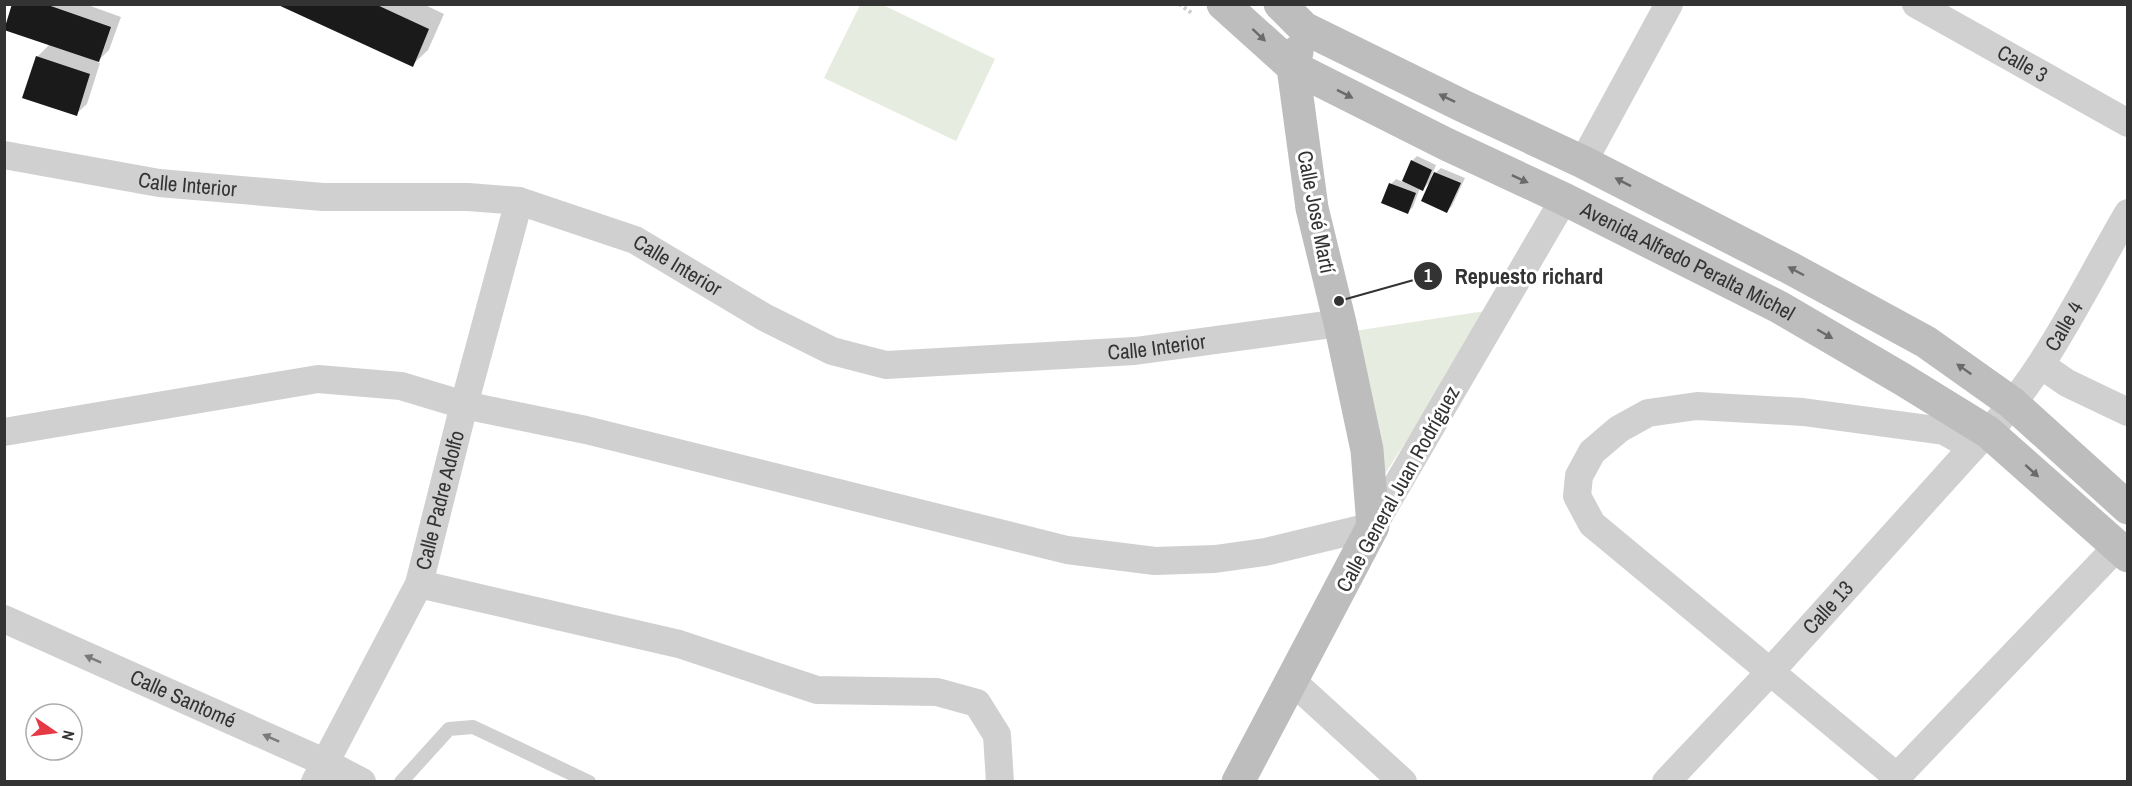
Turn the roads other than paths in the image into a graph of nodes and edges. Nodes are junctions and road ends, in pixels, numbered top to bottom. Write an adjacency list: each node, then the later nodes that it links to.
1 (1223, 4): 6 (main road, Avenida Alfredo Peralta Michel, one-way to 6)
2 (1280, 4): 5 (main road, Avenida Alfredo Peralta Michel)
3 (1669, 4): 9 (street)
4 (1916, 4): 7 (street, Calle 3)
5 (1307, 16): 6 (main road, Calle José Martí); 9 (main road, Avenida Alfredo Peralta Michel, one-way to 5)
6 (1293, 67): 10 (main road, Avenida Alfredo Peralta Michel, one-way to 10); 13 (main road, Calle José Martí)
7 (2127, 123)
8 (4, 155): 11 (street, Calle Interior)
9 (1583, 162): 15 (main road, Avenida Alfredo Peralta Michel, one-way to 9)
10 (1564, 199): 19 (main road, Avenida Alfredo Peralta Michel, one-way to 19); 21 (street, Calle General Juan Rodríguez)
11 (519, 201): 13 (street, Calle Interior); 16 (street, Calle Padre Adolfo)
12 (2127, 213): 14 (street, Calle 4)
13 (1340, 323): 21 (main road, Calle José Martí)
14 (2041, 365): 15 (street, Calle 4); 17 (street)
15 (2012, 403): 19 (street, Calle 4); 20 (main road, Avenida Alfredo Peralta Michel)
16 (464, 405): 18 (street); 21 (street); 23 (street, Calle Padre Adolfo)
17 (2127, 412)
18 (4, 432)
19 (1980, 440): 22 (main road, Avenida Alfredo Peralta Michel, one-way to 22); 25 (street, Calle 13); 25 (street)
20 (2127, 508)
21 (1373, 526): 26 (main road, Calle General Juan Rodríguez)
22 (2122, 552): 28 (street)
23 (418, 584): 27 (street, Calle Padre Adolfo); 32 (street)
24 (4, 619): 27 (street, Calle Santomé, one-way to 24)
25 (1770, 672): 28 (street); 35 (street, Calle 13)
26 (1292, 681): 33 (main road, Calle General Juan Rodríguez); 34 (street)
27 (320, 772): 29 (street, Calle Santomé)
28 (1894, 779)
29 (362, 782)
30 (401, 782): 31 (lane)
31 (589, 782)
32 (1000, 782)
33 (1238, 782)
34 (1402, 782)
35 (1666, 782)

